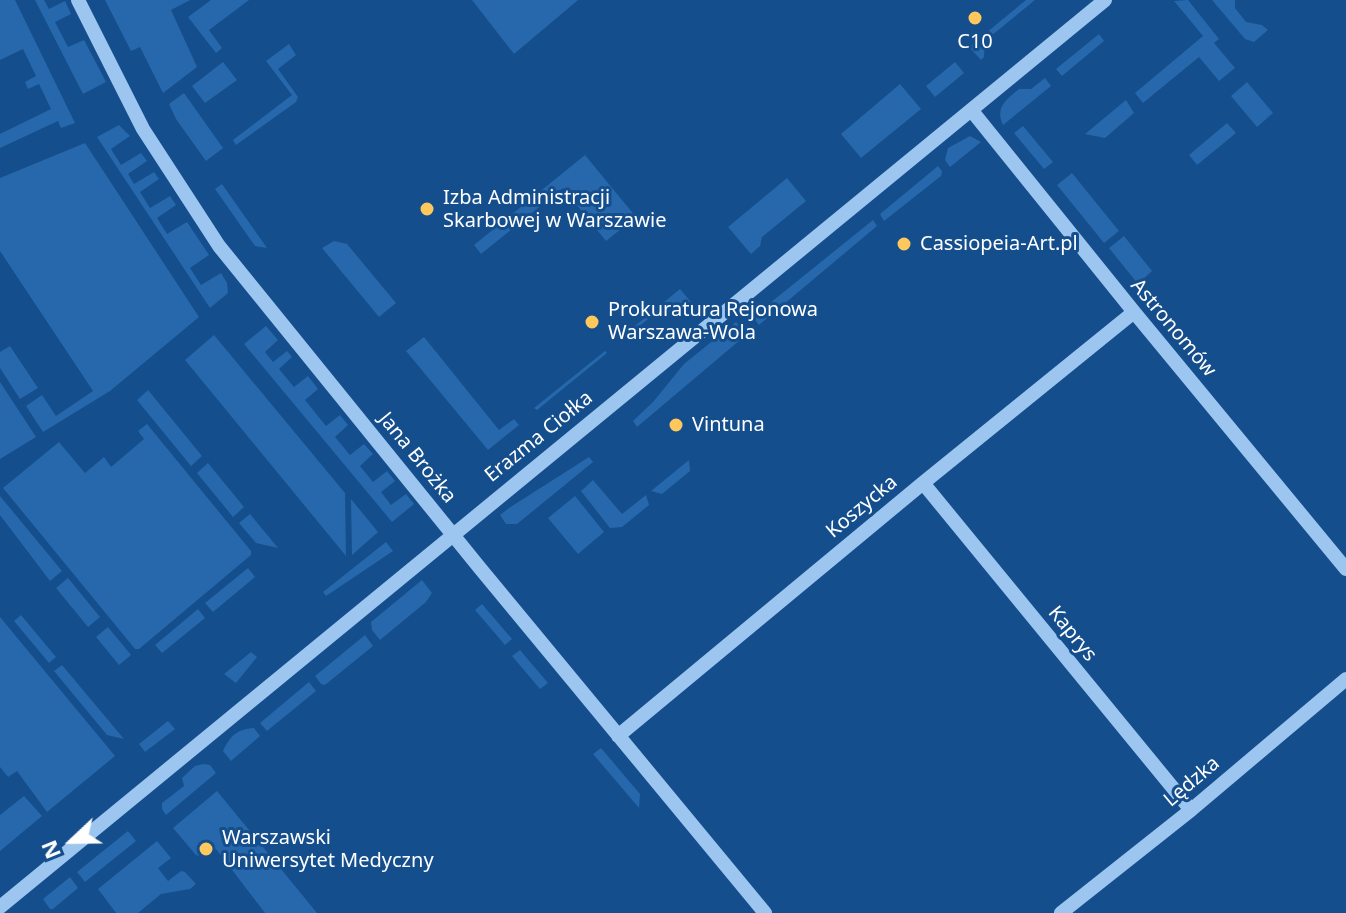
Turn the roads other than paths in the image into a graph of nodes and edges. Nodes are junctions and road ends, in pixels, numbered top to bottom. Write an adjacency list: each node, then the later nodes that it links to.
1 (78, 0): 6 (street, Jana Brożka)
2 (1105, 0): 3 (street, Erazma Ciołka)
3 (972, 111): 4 (street, Astronomów); 6 (street, Erazma Ciołka)
4 (1134, 312): 5 (street, Koszycka); 7 (street, Astronomów)
5 (923, 483): 9 (street, Koszycka); 10 (street, Kaprys)
6 (453, 534): 9 (street, Jana Brożka); 11 (street, Erazma Ciołka)
7 (1346, 569)
8 (1346, 679): 10 (street, Lędzka)
9 (618, 736): 12 (street, Jana Brożka)
10 (1191, 810): 13 (street, Lędzka)
11 (0, 907)
12 (765, 913)
13 (1061, 913)

